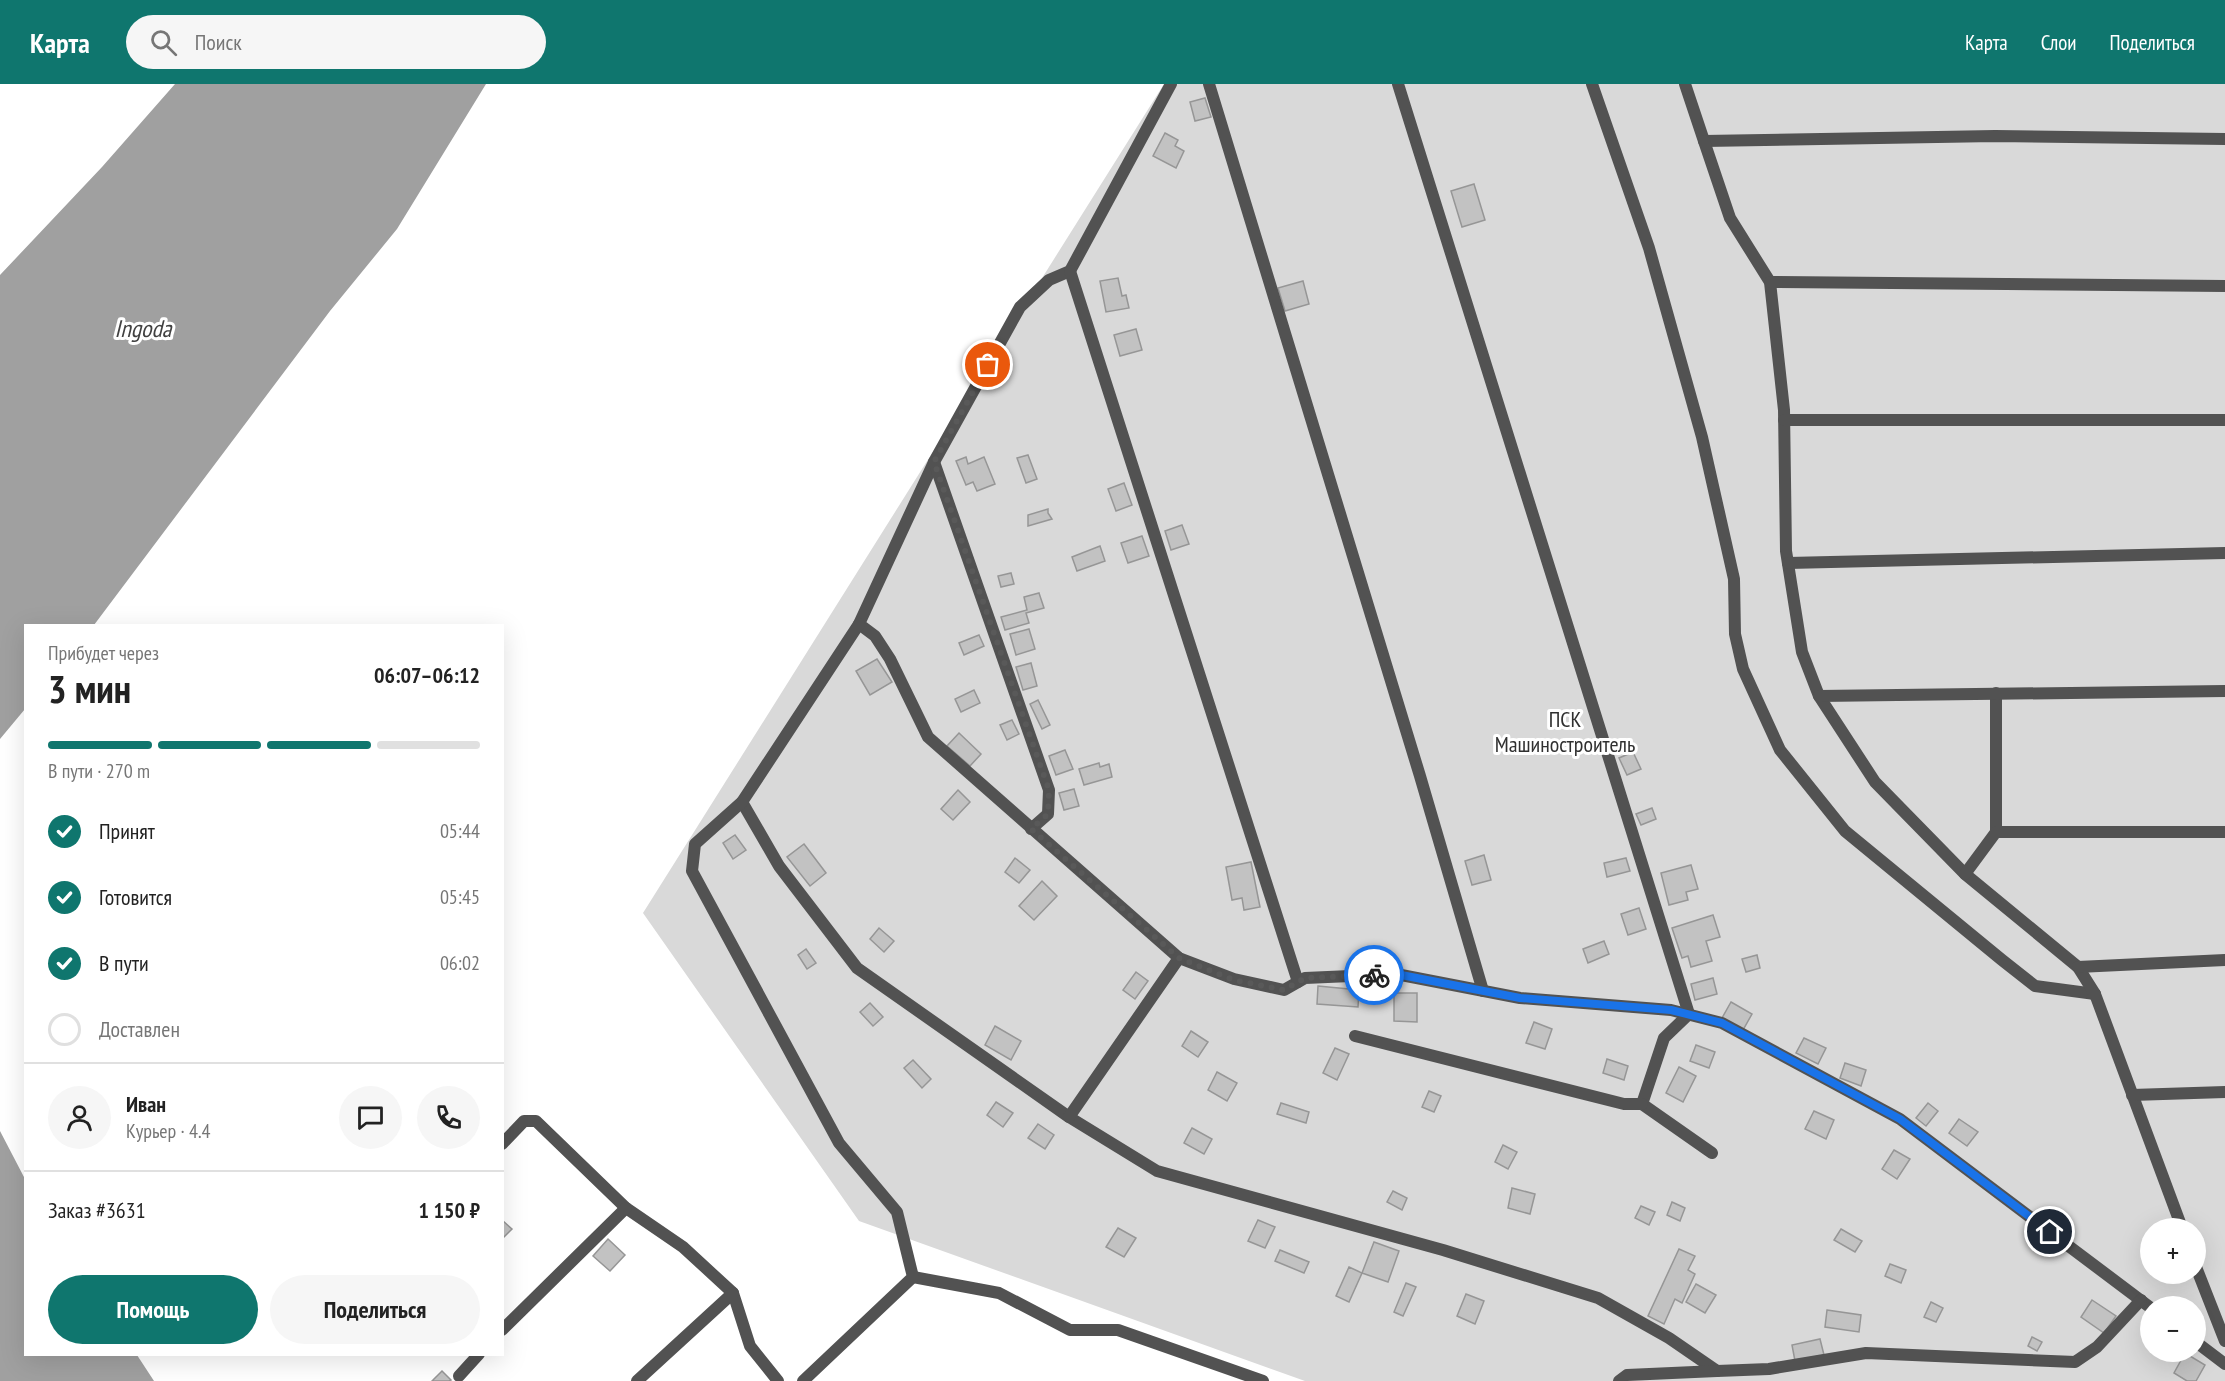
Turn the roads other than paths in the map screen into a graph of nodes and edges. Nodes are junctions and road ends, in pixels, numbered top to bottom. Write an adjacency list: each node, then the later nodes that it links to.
1 (1171, 84): 8 (street)
2 (1209, 84): 29 (street)
3 (1398, 84): 31 (street)
4 (1592, 84): 30 (street)
5 (1685, 84): 7 (street)
6 (2225, 139): 7 (street)
7 (1704, 141): 9 (street)
8 (1071, 270): 13 (street); 28 (street)
9 (1770, 282): 10 (street); 11 (street)
10 (2225, 286)
11 (1784, 420): 12 (street); 15 (street)
12 (2225, 420)
13 (934, 462): 16 (street); 21 (street)
14 (2225, 553): 15 (street)
15 (1788, 563): 19 (street)
16 (859, 624): 20 (street); 21 (street)
17 (2225, 691): 18 (street)
18 (1996, 693): 19 (street); 22 (street)
19 (1819, 696): 24 (street)
20 (742, 802): 36 (street); 41 (street)
21 (1031, 829): 25 (street)
22 (1996, 832): 23 (street); 24 (street)
23 (2225, 832)
24 (1965, 874): 27 (street)
25 (1179, 958): 28 (street); 36 (street)
26 (2225, 960): 27 (street)
27 (2078, 967): 30 (street)
28 (1298, 982): 29 (street)
29 (1483, 991): 31 (street)
30 (2095, 994): 34 (street)
31 (1689, 1014): 35 (street); 44 (street)
32 (1355, 1036): 35 (street)
33 (2225, 1092): 34 (street)
34 (2132, 1095): 40 (street)
35 (1642, 1104): 38 (street)
36 (1069, 1117): 50 (street)
37 (504, 1142): 39 (street)
38 (1712, 1153)
39 (626, 1208): 43 (street); 45 (street)
40 (2178, 1218)
41 (913, 1278): 54 (street); 55 (street)
42 (2203, 1284): 46 (street)
43 (732, 1293): 52 (street); 53 (street)
44 (2140, 1300): 50 (street)
45 (504, 1328)
46 (2225, 1341)
47 (2206, 1350): 49 (street)
48 (477, 1356): 51 (street)
49 (2225, 1364)
50 (1717, 1371): 56 (street)
51 (459, 1376)
52 (638, 1381)
53 (778, 1381)
54 (803, 1381)
55 (1263, 1381)
56 (1619, 1381)

